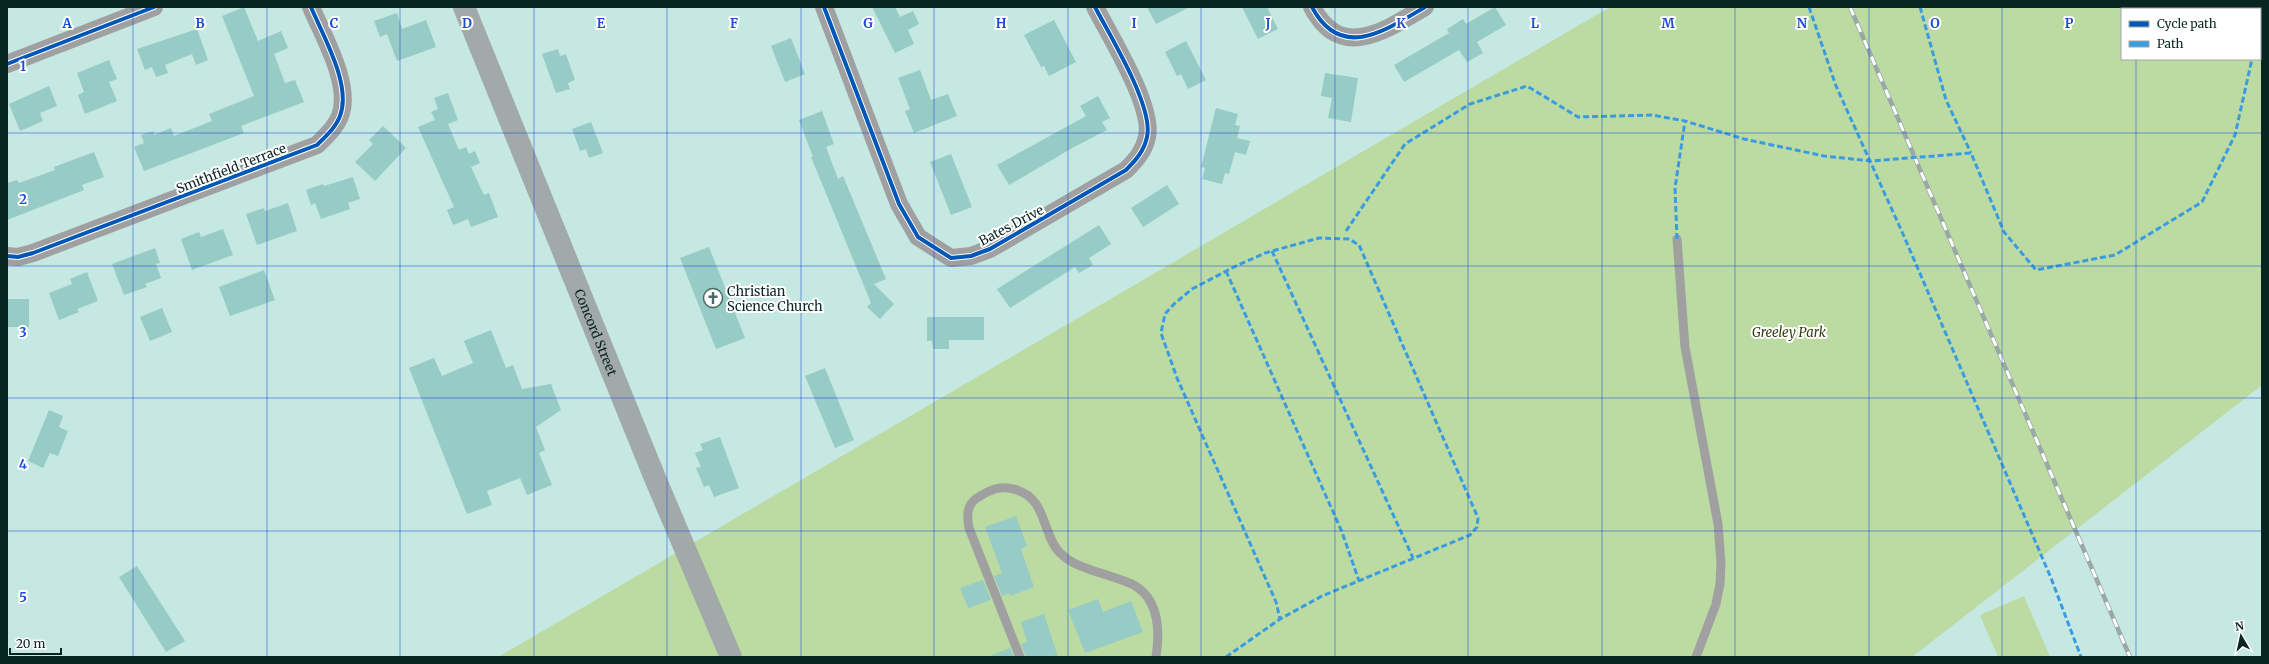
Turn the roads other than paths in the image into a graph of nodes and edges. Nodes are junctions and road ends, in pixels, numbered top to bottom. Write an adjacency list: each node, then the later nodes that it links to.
1 (154, 7): 8 (street)
2 (311, 7): 10 (street, Smithfield Terrace)
3 (464, 7): 11 (main road, Concord Street)
4 (824, 7): 5 (street, Bates Drive)
5 (1095, 7)
6 (1312, 7): 7 (street)
7 (1425, 7)
8 (7, 64)
9 (1677, 239): 14 (lane)
10 (7, 256)
11 (731, 657)
12 (1020, 657): 13 (lane)
13 (1156, 657)
14 (1696, 657)

